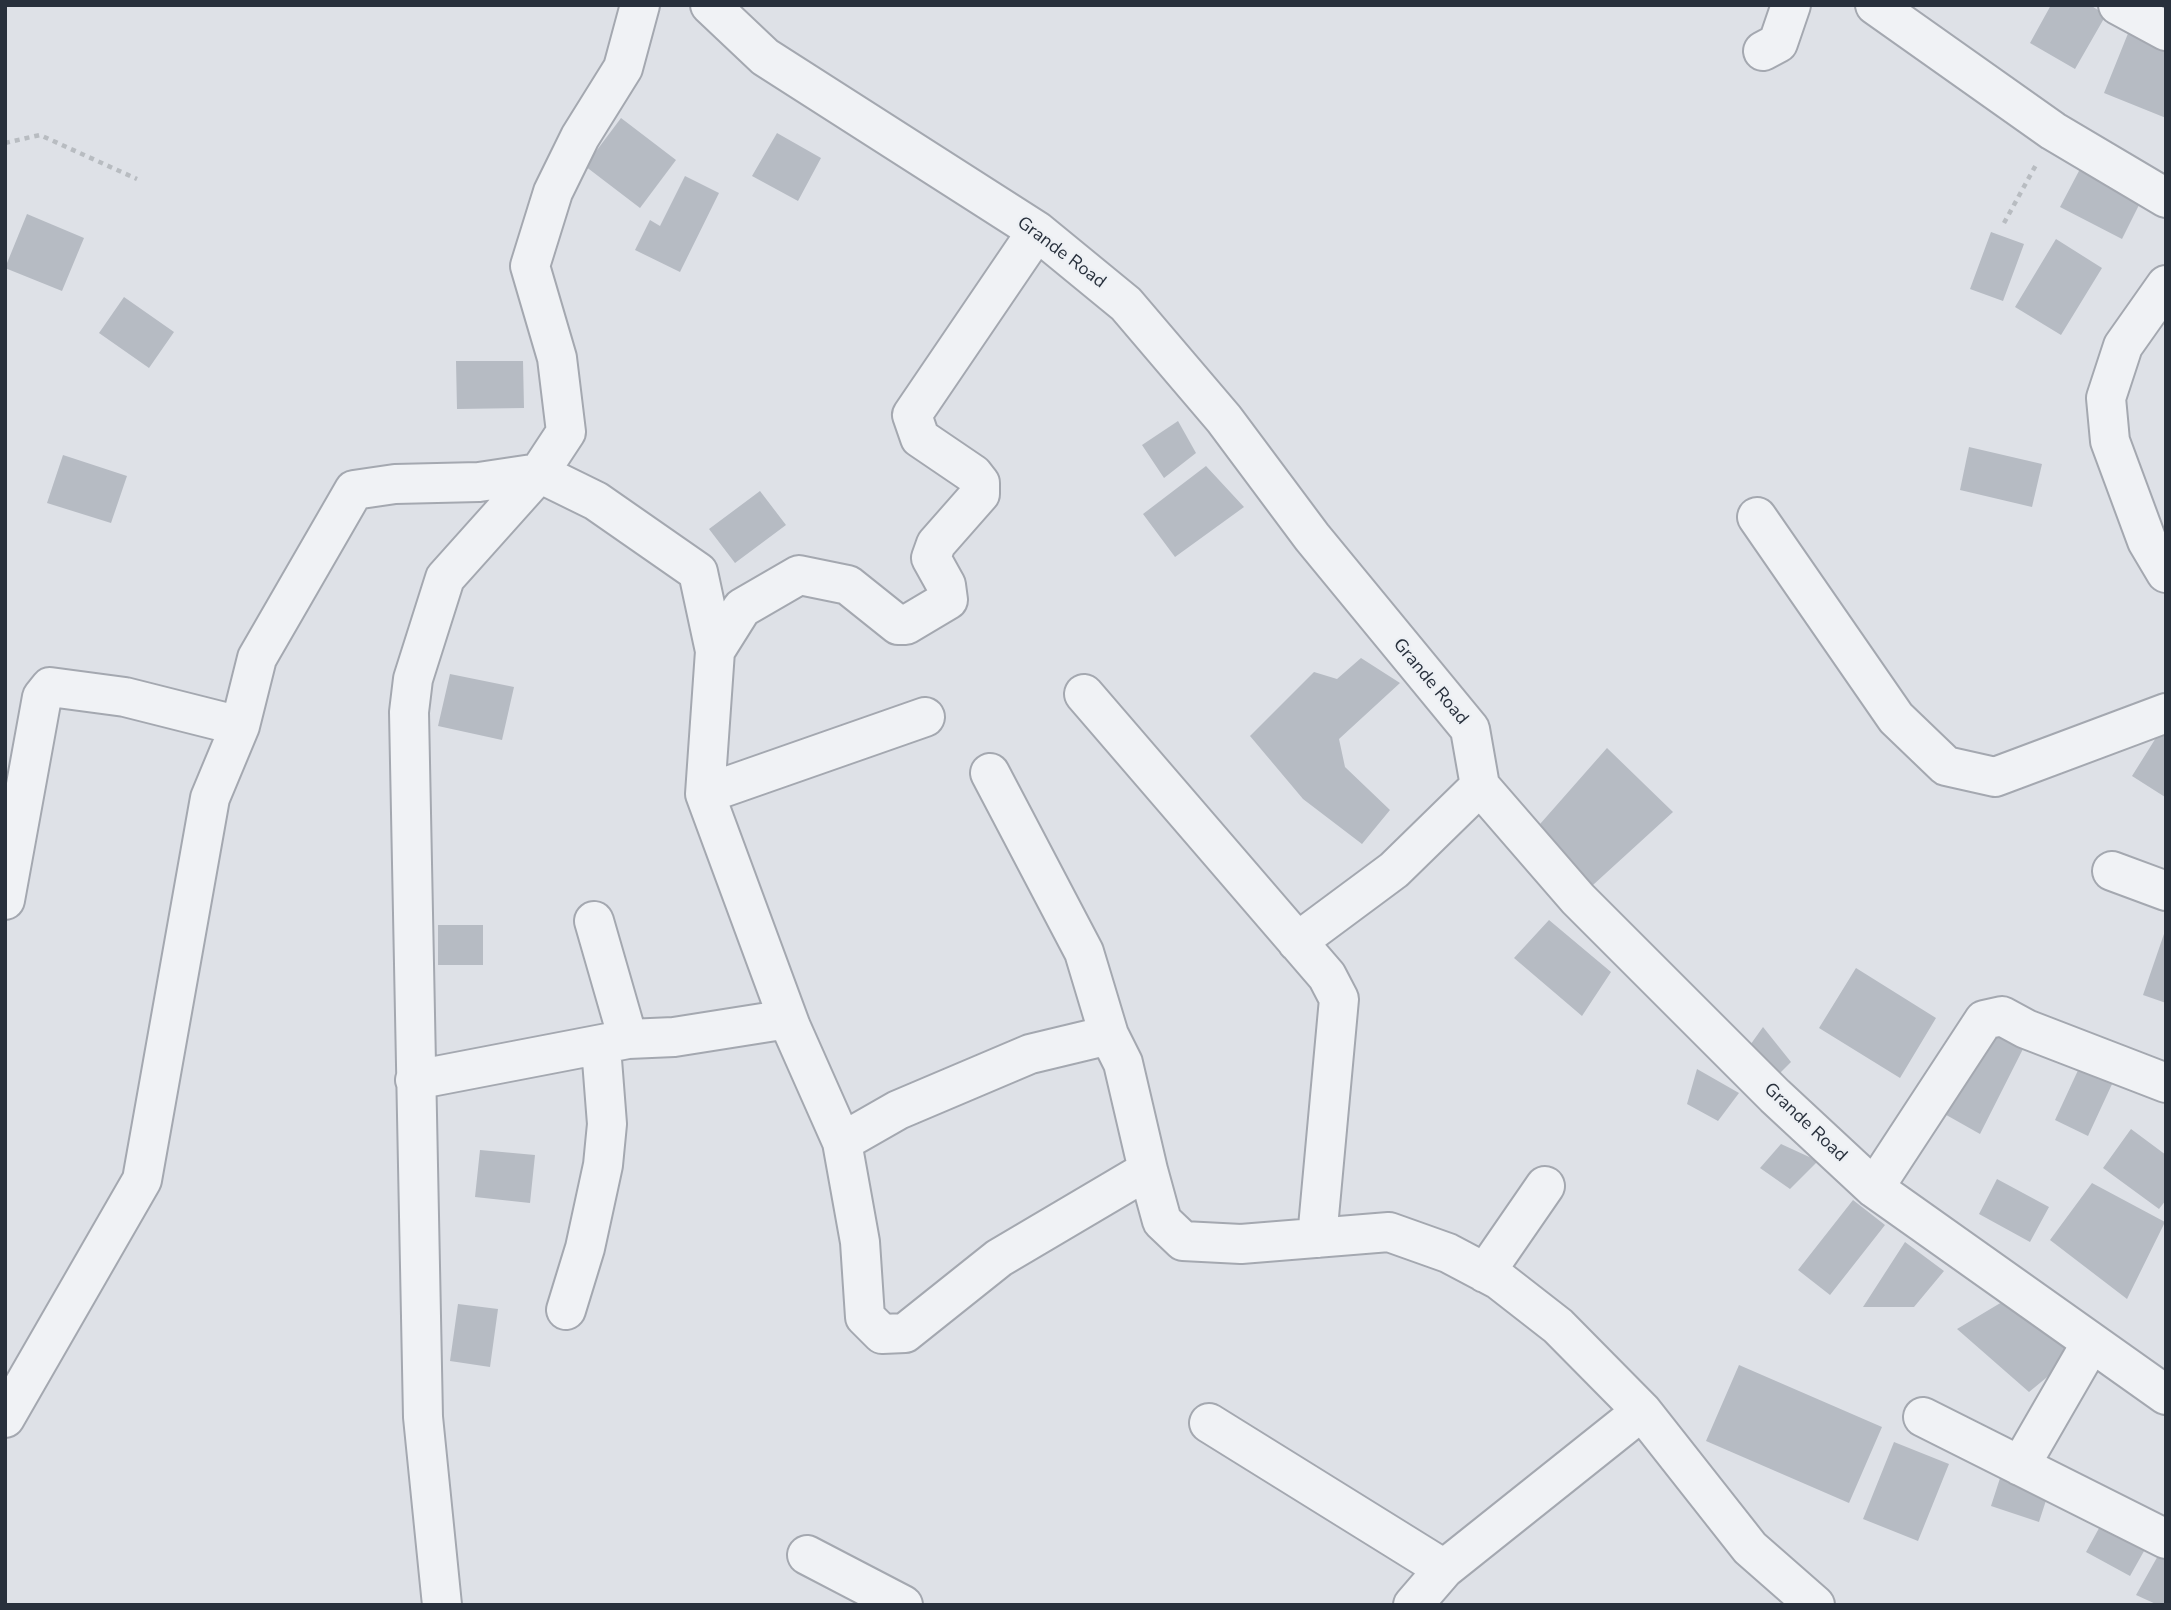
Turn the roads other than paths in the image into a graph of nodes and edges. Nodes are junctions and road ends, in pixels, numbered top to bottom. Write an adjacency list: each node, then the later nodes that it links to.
1 (640, 5): 11 (street)
2 (710, 5): 9 (street, Grande Road)
3 (1791, 5): 7 (street)
4 (1875, 5): 8 (street)
5 (2118, 5): 6 (street)
6 (2166, 31)
7 (1763, 51)
8 (2166, 198)
9 (1037, 231): 14 (street); 20 (street, Grande Road)
10 (2166, 285): 13 (street)
11 (539, 473): 14 (street); 18 (street); 30 (street)
12 (1757, 517): 16 (street)
13 (2166, 573)
14 (715, 652): 21 (street)
15 (1084, 694): 26 (street)
16 (2166, 713)
17 (925, 717): 21 (street)
18 (240, 726): 24 (street); 43 (street)
19 (990, 773): 28 (street)
20 (1480, 786): 26 (street); 35 (street, Grande Road)
21 (705, 794): 27 (street)
22 (2112, 871): 23 (street)
23 (2166, 891)
24 (5, 900)
25 (594, 921): 29 (street)
26 (1297, 942): 36 (street)
27 (788, 1018): 29 (street); 32 (street)
28 (1109, 1035): 32 (street); 33 (street)
29 (614, 1043): 30 (street); 38 (street)
30 (415, 1080): 49 (street)
31 (2166, 1083): 35 (street)
32 (842, 1142): 33 (street)
33 (1147, 1170): 36 (street)
34 (1545, 1185): 37 (street)
35 (1874, 1188): 39 (street, Grande Road)
36 (1317, 1238): 37 (street)
37 (1485, 1273): 41 (street)
38 (566, 1310)
39 (2091, 1343): 40 (street, Grande Road); 45 (street)
40 (2166, 1395)
41 (1642, 1411): 48 (street); 52 (street)
42 (1923, 1417): 45 (street)
43 (5, 1418)
44 (1209, 1423): 48 (street)
45 (2021, 1466): 46 (street)
46 (2166, 1539)
47 (807, 1555): 50 (street)
48 (1444, 1569): 51 (street)
49 (442, 1605)
50 (903, 1605)
51 (1413, 1605)
52 (1815, 1605)

